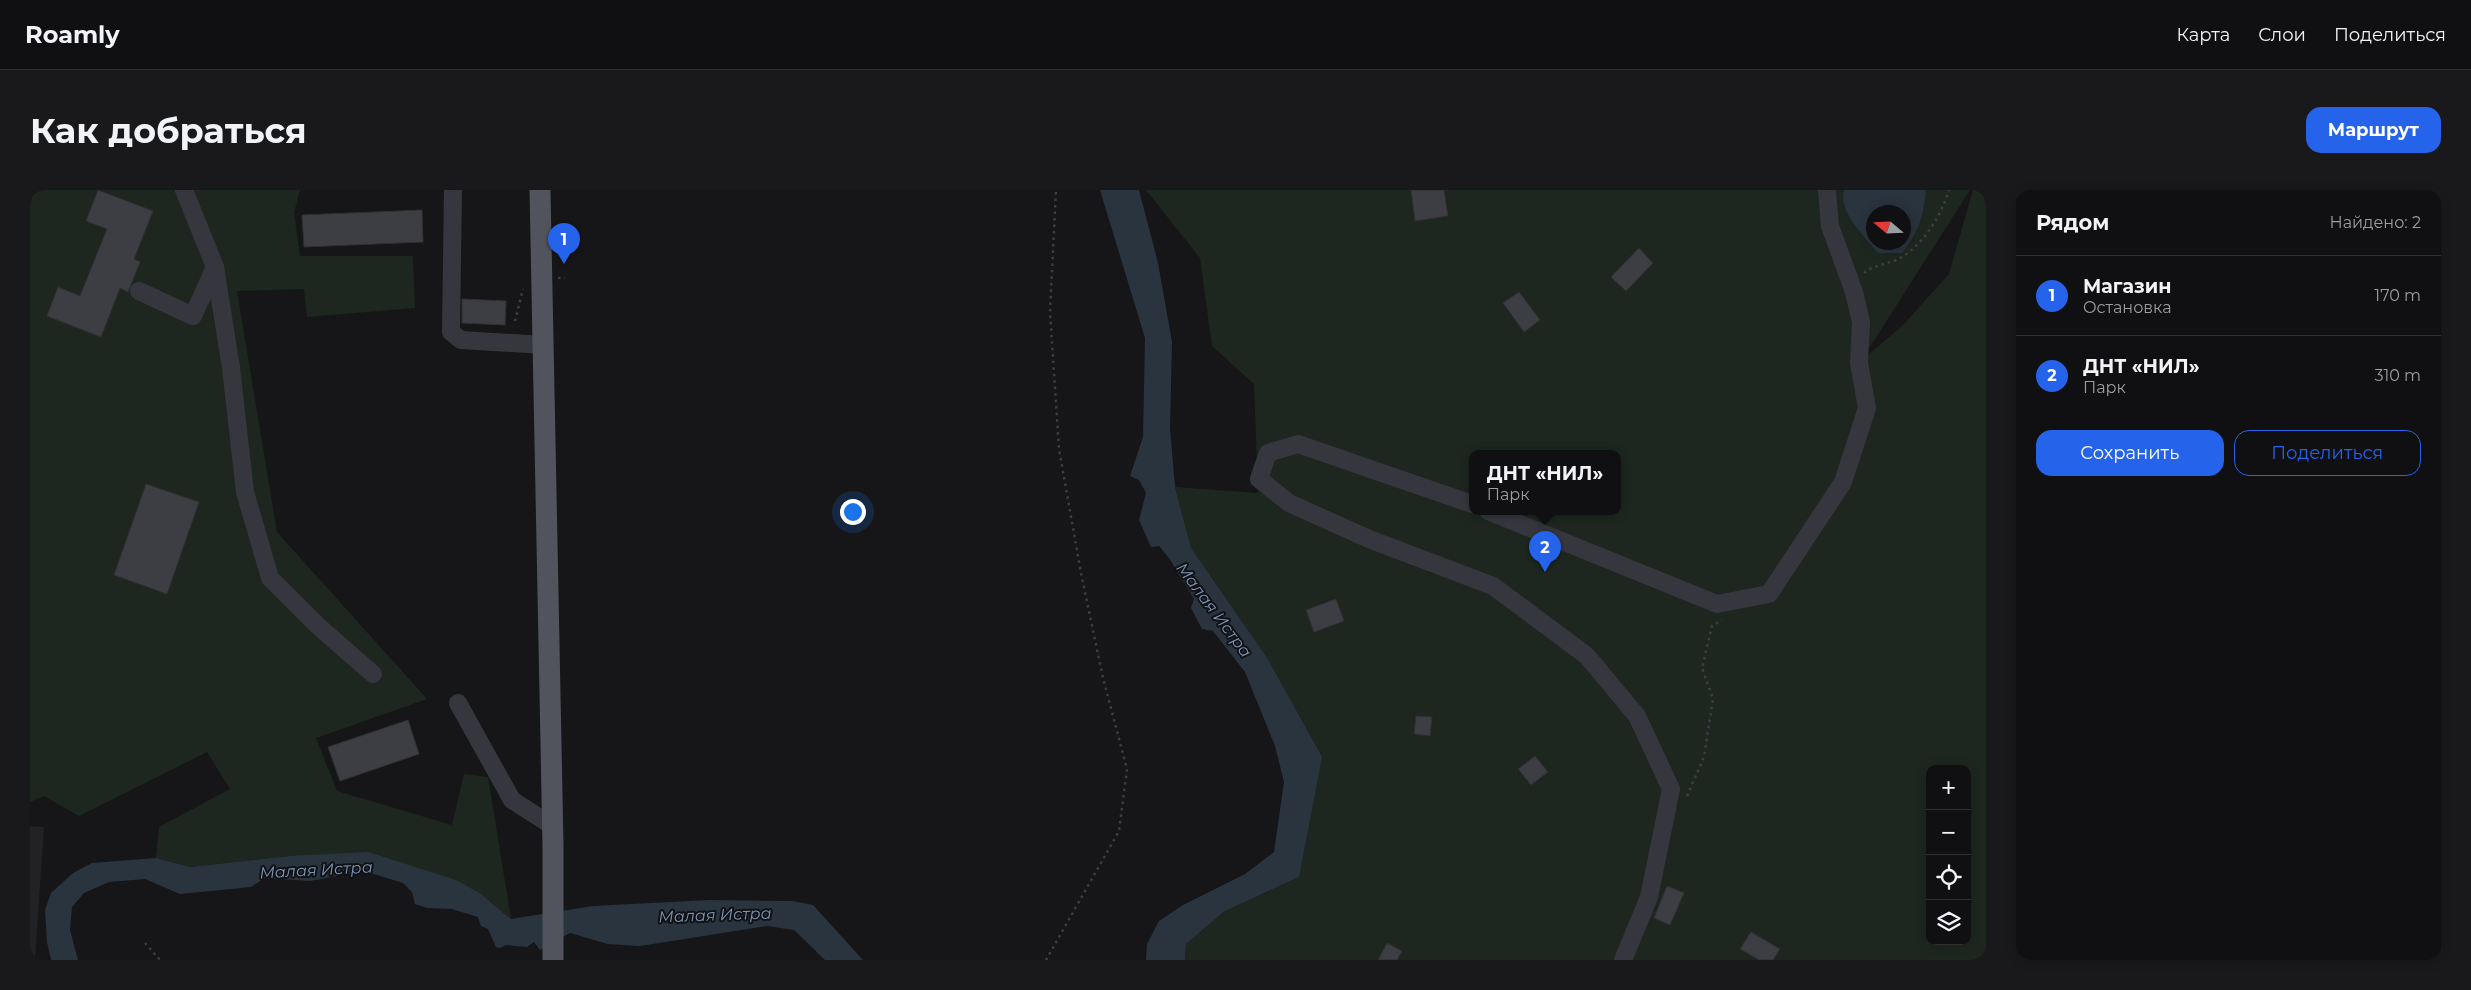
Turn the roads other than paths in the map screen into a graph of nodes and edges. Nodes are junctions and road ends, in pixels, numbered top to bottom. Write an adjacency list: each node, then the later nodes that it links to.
1 (184, 190): 5 (street)
2 (453, 190): 7 (street)
3 (540, 190): 7 (main road)
4 (1827, 190): 9 (street)
5 (215, 267): 6 (street); 10 (street)
6 (139, 292)
7 (544, 345): 12 (main road)
8 (1469, 503): 14 (street)
9 (1498, 515)
10 (373, 674)
11 (458, 703): 12 (street)
12 (552, 835): 13 (main road)
13 (553, 960)
14 (1623, 960)

